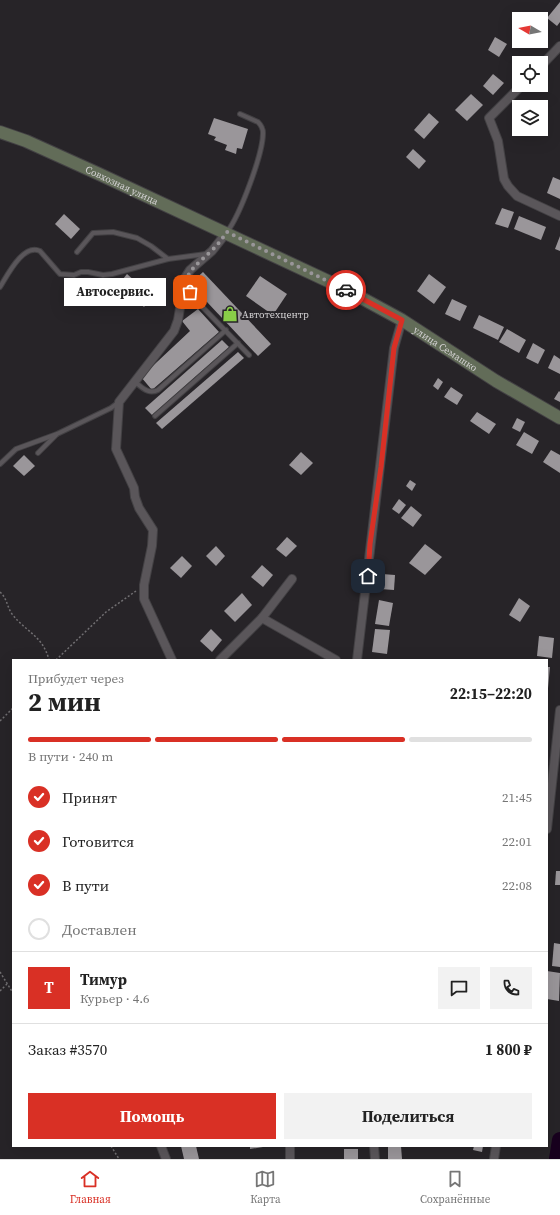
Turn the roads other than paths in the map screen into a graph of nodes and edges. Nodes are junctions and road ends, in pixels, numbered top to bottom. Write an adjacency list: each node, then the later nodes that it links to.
1 (560, 46): 2 (street)
2 (548, 59)
3 (515, 92): 6 (street)
4 (240, 114): 7 (lane)
5 (0, 132): 7 (main road, Совхозная улица)
6 (560, 216)
7 (227, 232): 8 (main road, Совхозная улица); 10 (street)
8 (243, 240): 14 (main road, улица Семашко)
9 (77, 252): 11 (lane)
10 (209, 253): 11 (lane); 13 (street)
11 (168, 259): 12 (lane)
12 (0, 287)
13 (184, 288): 15 (lane); 18 (street)
14 (402, 320): 21 (main road, улица Семашко); 30 (street)
15 (226, 330): 16 (lane); 18 (lane)
16 (238, 343): 17 (lane); 20 (lane)
17 (249, 355)
18 (135, 382): 19 (street)
19 (119, 402): 22 (lane); 27 (street)
20 (155, 416)
21 (560, 418)
22 (57, 434): 23 (lane); 24 (lane)
23 (38, 453)
24 (0, 464)
25 (292, 579): 26 (street)
26 (262, 618): 28 (street); 29 (street)
27 (172, 659)
28 (221, 659)
29 (334, 659)
30 (357, 659)
31 (560, 710): 32 (street)
32 (548, 820)
33 (161, 1147): 37 (street)
34 (290, 1147): 38 (street)
35 (374, 1147): 39 (street)
36 (496, 1147): 40 (street)
37 (166, 1159)
38 (290, 1159)
39 (375, 1159)
40 (494, 1159)

